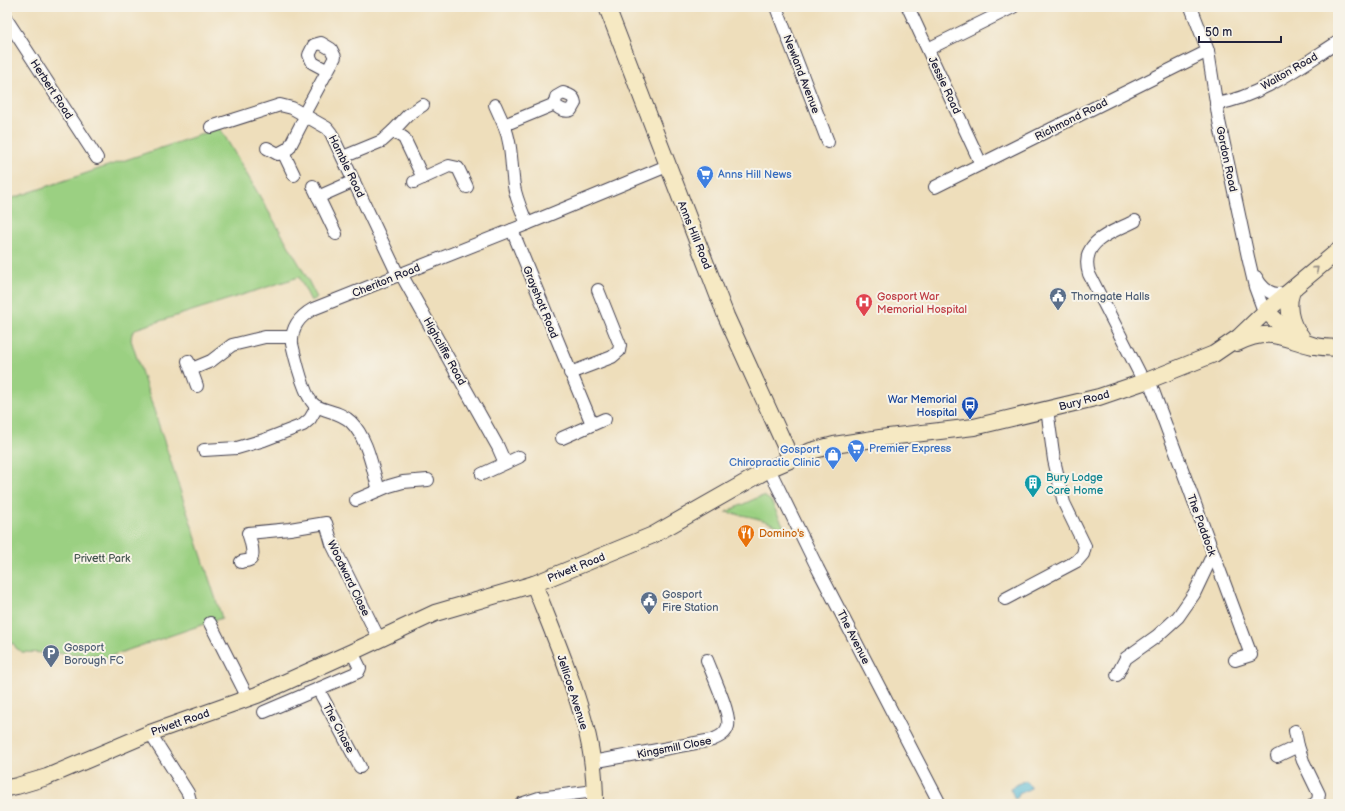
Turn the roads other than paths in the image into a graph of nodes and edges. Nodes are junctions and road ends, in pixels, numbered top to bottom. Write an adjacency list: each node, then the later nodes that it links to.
1 (607, 7): 25 (main road, Anns Hill Road)
2 (776, 7): 19 (street, Newland Avenue)
3 (908, 7): 8 (street, Jessie Road)
4 (1013, 7): 8 (street)
5 (1191, 7): 9 (street, Gordon Road)
6 (7, 20): 23 (street, Herbert Road)
7 (1338, 42): 12 (street, Walton Road)
8 (928, 50): 24 (street, Jessie Road)
9 (1208, 51): 12 (street, Gordon Road); 24 (street, Richmond Road)
10 (328, 71): 15 (street)
11 (555, 104): 16 (street)
12 (1216, 104): 37 (street, Gordon Road)
13 (423, 105): 18 (street)
14 (495, 105): 16 (street)
15 (305, 114): 17 (street, Hamble Road); 21 (street); 22 (street, Hamble Road)
16 (504, 125): 33 (street)
17 (211, 127)
18 (393, 131): 22 (street); 29 (street)
19 (828, 142)
20 (267, 148): 21 (street)
21 (283, 152): 26 (street)
22 (343, 157): 27 (street, Hamble Road)
23 (97, 158)
24 (981, 164): 30 (street, Richmond Road)
25 (667, 166): 33 (street, Cheriton Road); 58 (main road, Anns Hill Road)
26 (294, 175)
27 (354, 181): 31 (street); 38 (street, Hamble Road)
28 (313, 186): 31 (street)
29 (467, 187)
30 (934, 187)
31 (318, 197): 35 (street)
32 (1135, 220): 49 (street, The Paddock)
33 (528, 224): 34 (street, Cheriton Road)
34 (512, 230): 38 (street, Cheriton Road); 48 (street, Grayshott Road)
35 (336, 234)
36 (1338, 250): 40 (main road, Bury Road, one-way to 36)
37 (1248, 257): 39 (street, Gordon Road); 40 (street)
38 (399, 275): 44 (street, Cheriton Road); 59 (street, Highcliffe Road)
39 (1255, 287): 42 (street, Gordon Road); 43 (street)
40 (1294, 288): 42 (main road, Bury Road); 45 (main road)
41 (598, 290): 48 (street)
42 (1266, 311): 43 (main road, Bury Road); 45 (main road)
43 (1251, 325): 47 (main road, Bury Road)
44 (291, 337): 50 (street); 51 (street)
45 (1313, 346): 46 (main road); 47 (main road)
46 (1338, 348)
47 (1214, 354): 49 (main road, Bury Road)
48 (570, 373): 54 (street, Grayshott Road)
49 (1147, 381): 52 (main road, Bury Road); 65 (street, The Paddock)
50 (197, 386)
51 (317, 406): 56 (street); 63 (street)
52 (1047, 409): 58 (main road, Bury Road); 68 (street)
53 (606, 419): 54 (street)
54 (592, 424): 55 (street)
55 (562, 438)
56 (204, 450)
57 (519, 457): 59 (street)
58 (791, 459): 60 (main road, Privett Road)
59 (505, 463): 61 (street)
60 (769, 469): 67 (main road, Privett Road); 88 (street, The Avenue)
61 (482, 474)
62 (428, 480): 63 (street)
63 (379, 490): 64 (street)
64 (356, 500)
65 (1213, 554): 73 (street, The Paddock); 74 (street)
66 (241, 562): 70 (street, Woodward Close)
67 (534, 584): 70 (main road, Privett Road); 82 (main road, Jellicoe Avenue)
68 (1005, 599)
69 (210, 623): 76 (street)
70 (379, 639): 71 (main road, Privett Road)
71 (352, 652): 75 (street); 76 (main road, Privett Road)
72 (708, 660): 82 (street, Kingsmill Close)
73 (1235, 660)
74 (1117, 675)
75 (318, 689): 77 (street); 83 (street, The Chase)
76 (248, 698): 79 (main road, Privett Road)
77 (264, 712)
78 (1295, 731): 80 (street)
79 (150, 732): 84 (main road, Privett Road); 86 (street)
80 (1298, 746): 81 (street); 89 (street)
81 (1277, 756)
82 (592, 762): 85 (main road, Jellicoe Avenue)
83 (359, 768)
84 (7, 788)
85 (595, 797): 87 (street)
86 (195, 804)
87 (521, 804)
88 (940, 804)
89 (1314, 804)

